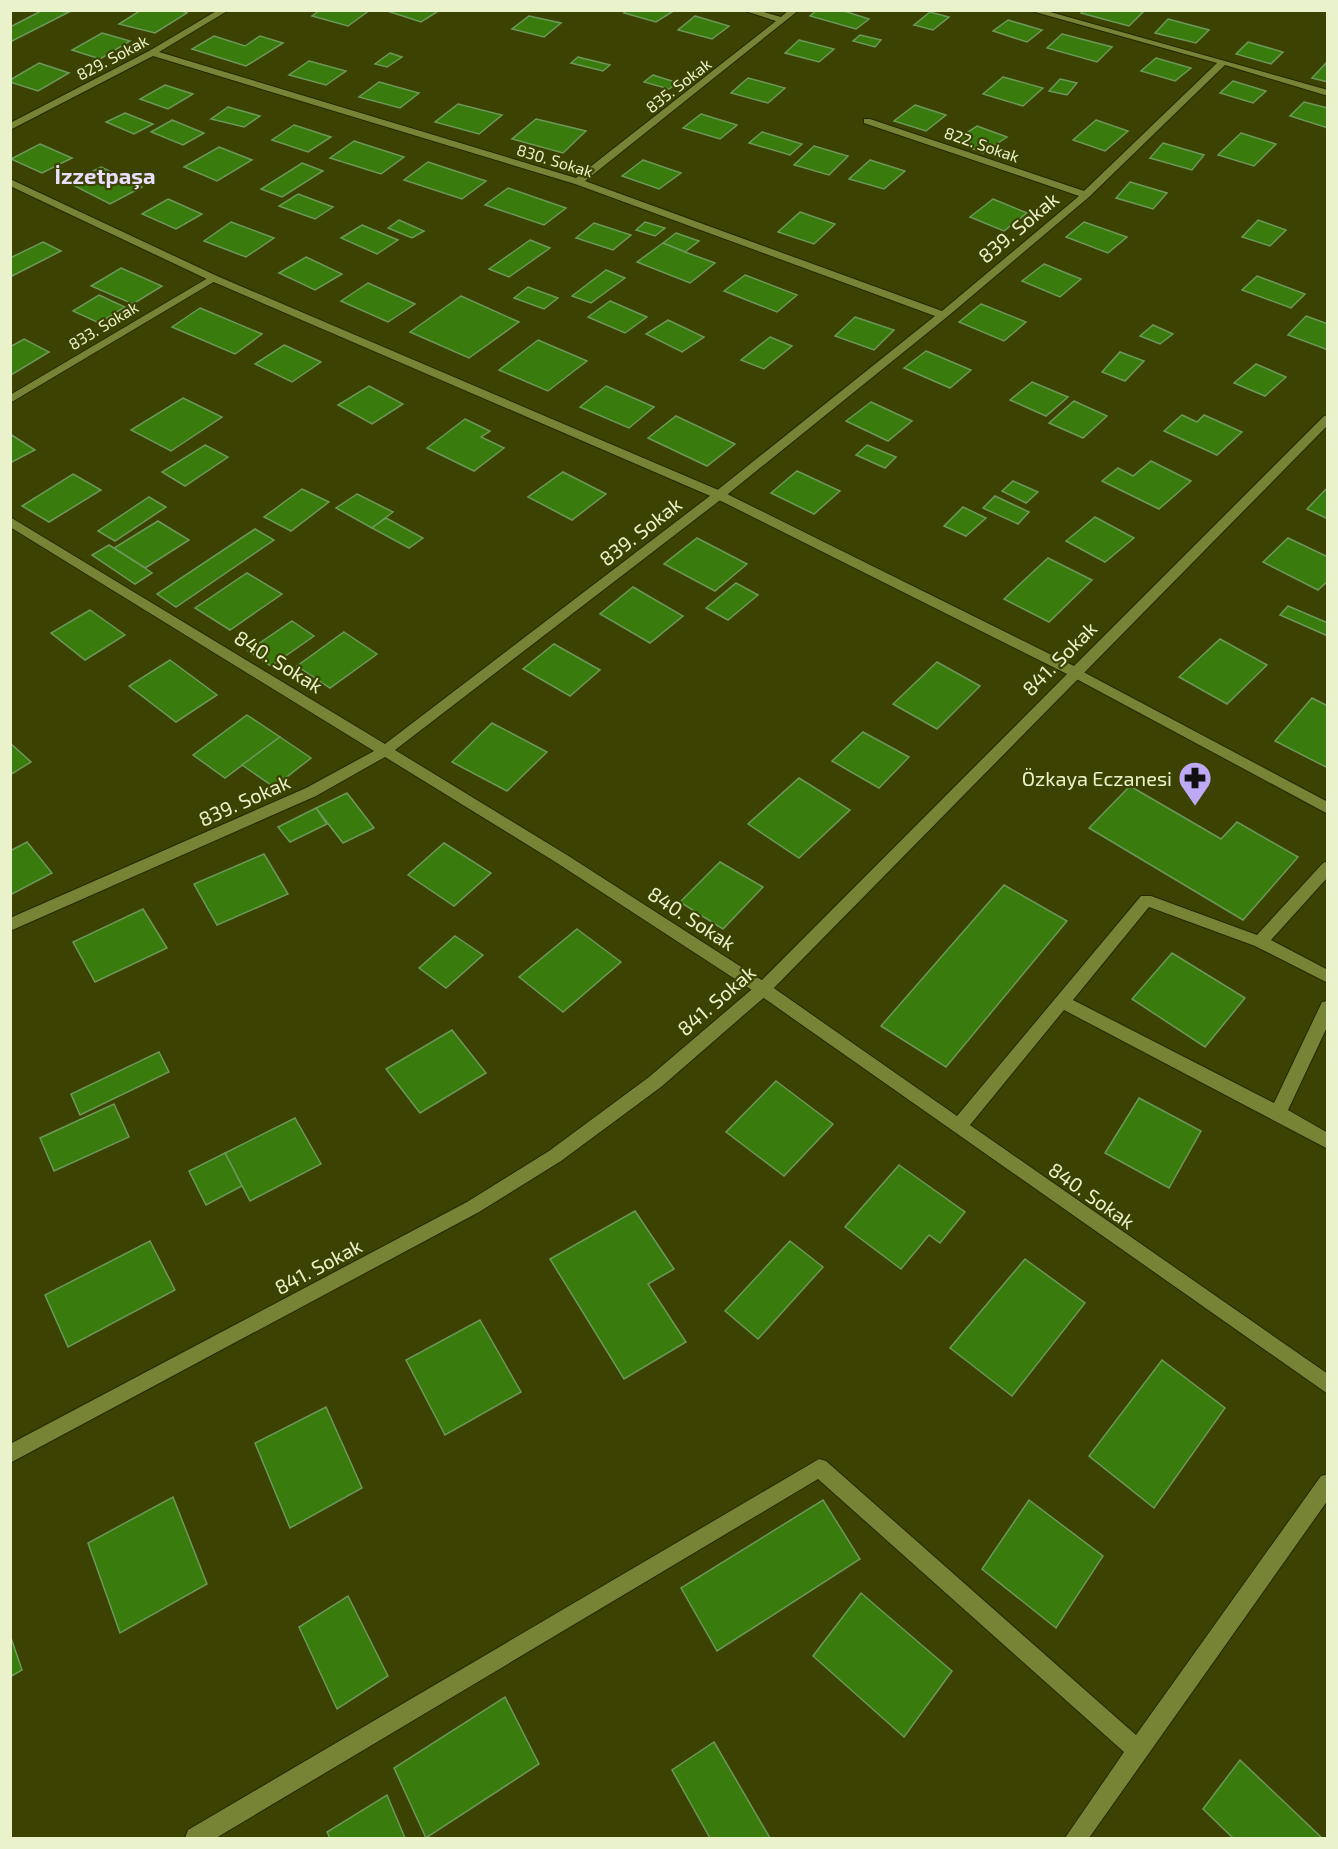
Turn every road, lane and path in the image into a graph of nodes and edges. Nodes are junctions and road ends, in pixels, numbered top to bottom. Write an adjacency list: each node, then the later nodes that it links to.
1 (225, 10): 6 (street, 829. Sokak)
2 (746, 10): 5 (street)
3 (795, 10): 5 (street, 835. Sokak)
4 (1032, 10): 7 (street)
5 (783, 20): 12 (street, 835. Sokak)
6 (152, 53): 10 (street, 829. Sokak); 12 (street, 830. Sokak)
7 (1223, 62): 8 (street); 13 (street, 839. Sokak)
8 (1328, 93)
9 (867, 121): 13 (street, 822. Sokak)
10 (10, 126)
11 (10, 182): 14 (street)
12 (578, 182): 15 (street, 830. Sokak)
13 (1086, 195): 15 (street, 839. Sokak)
14 (213, 278): 16 (street, 833. Sokak); 18 (street)
15 (943, 315): 18 (street, 839. Sokak)
16 (10, 400)
17 (1328, 418): 20 (street, 841. Sokak)
18 (719, 495): 20 (street); 21 (street, 839. Sokak)
19 (10, 522): 21 (street, 840. Sokak)
20 (1074, 672): 22 (street); 27 (street, 841. Sokak)
21 (385, 752): 24 (street, 839. Sokak); 27 (street, 840. Sokak)
22 (1328, 809)
23 (1328, 867): 25 (street)
24 (10, 925)
25 (1260, 942): 26 (street); 28 (street)
26 (1328, 977)
27 (763, 989): 31 (street, 840. Sokak); 34 (street, 841. Sokak)
28 (1061, 1001): 30 (street); 31 (street)
29 (1328, 1007): 30 (street)
30 (1278, 1113): 32 (street)
31 (958, 1127): 33 (street, 840. Sokak)
32 (1328, 1142)
33 (1328, 1385)
34 (10, 1454)
35 (1328, 1483): 36 (street)
36 (1137, 1750): 37 (street); 38 (street)
37 (196, 1839)
38 (1076, 1839)

